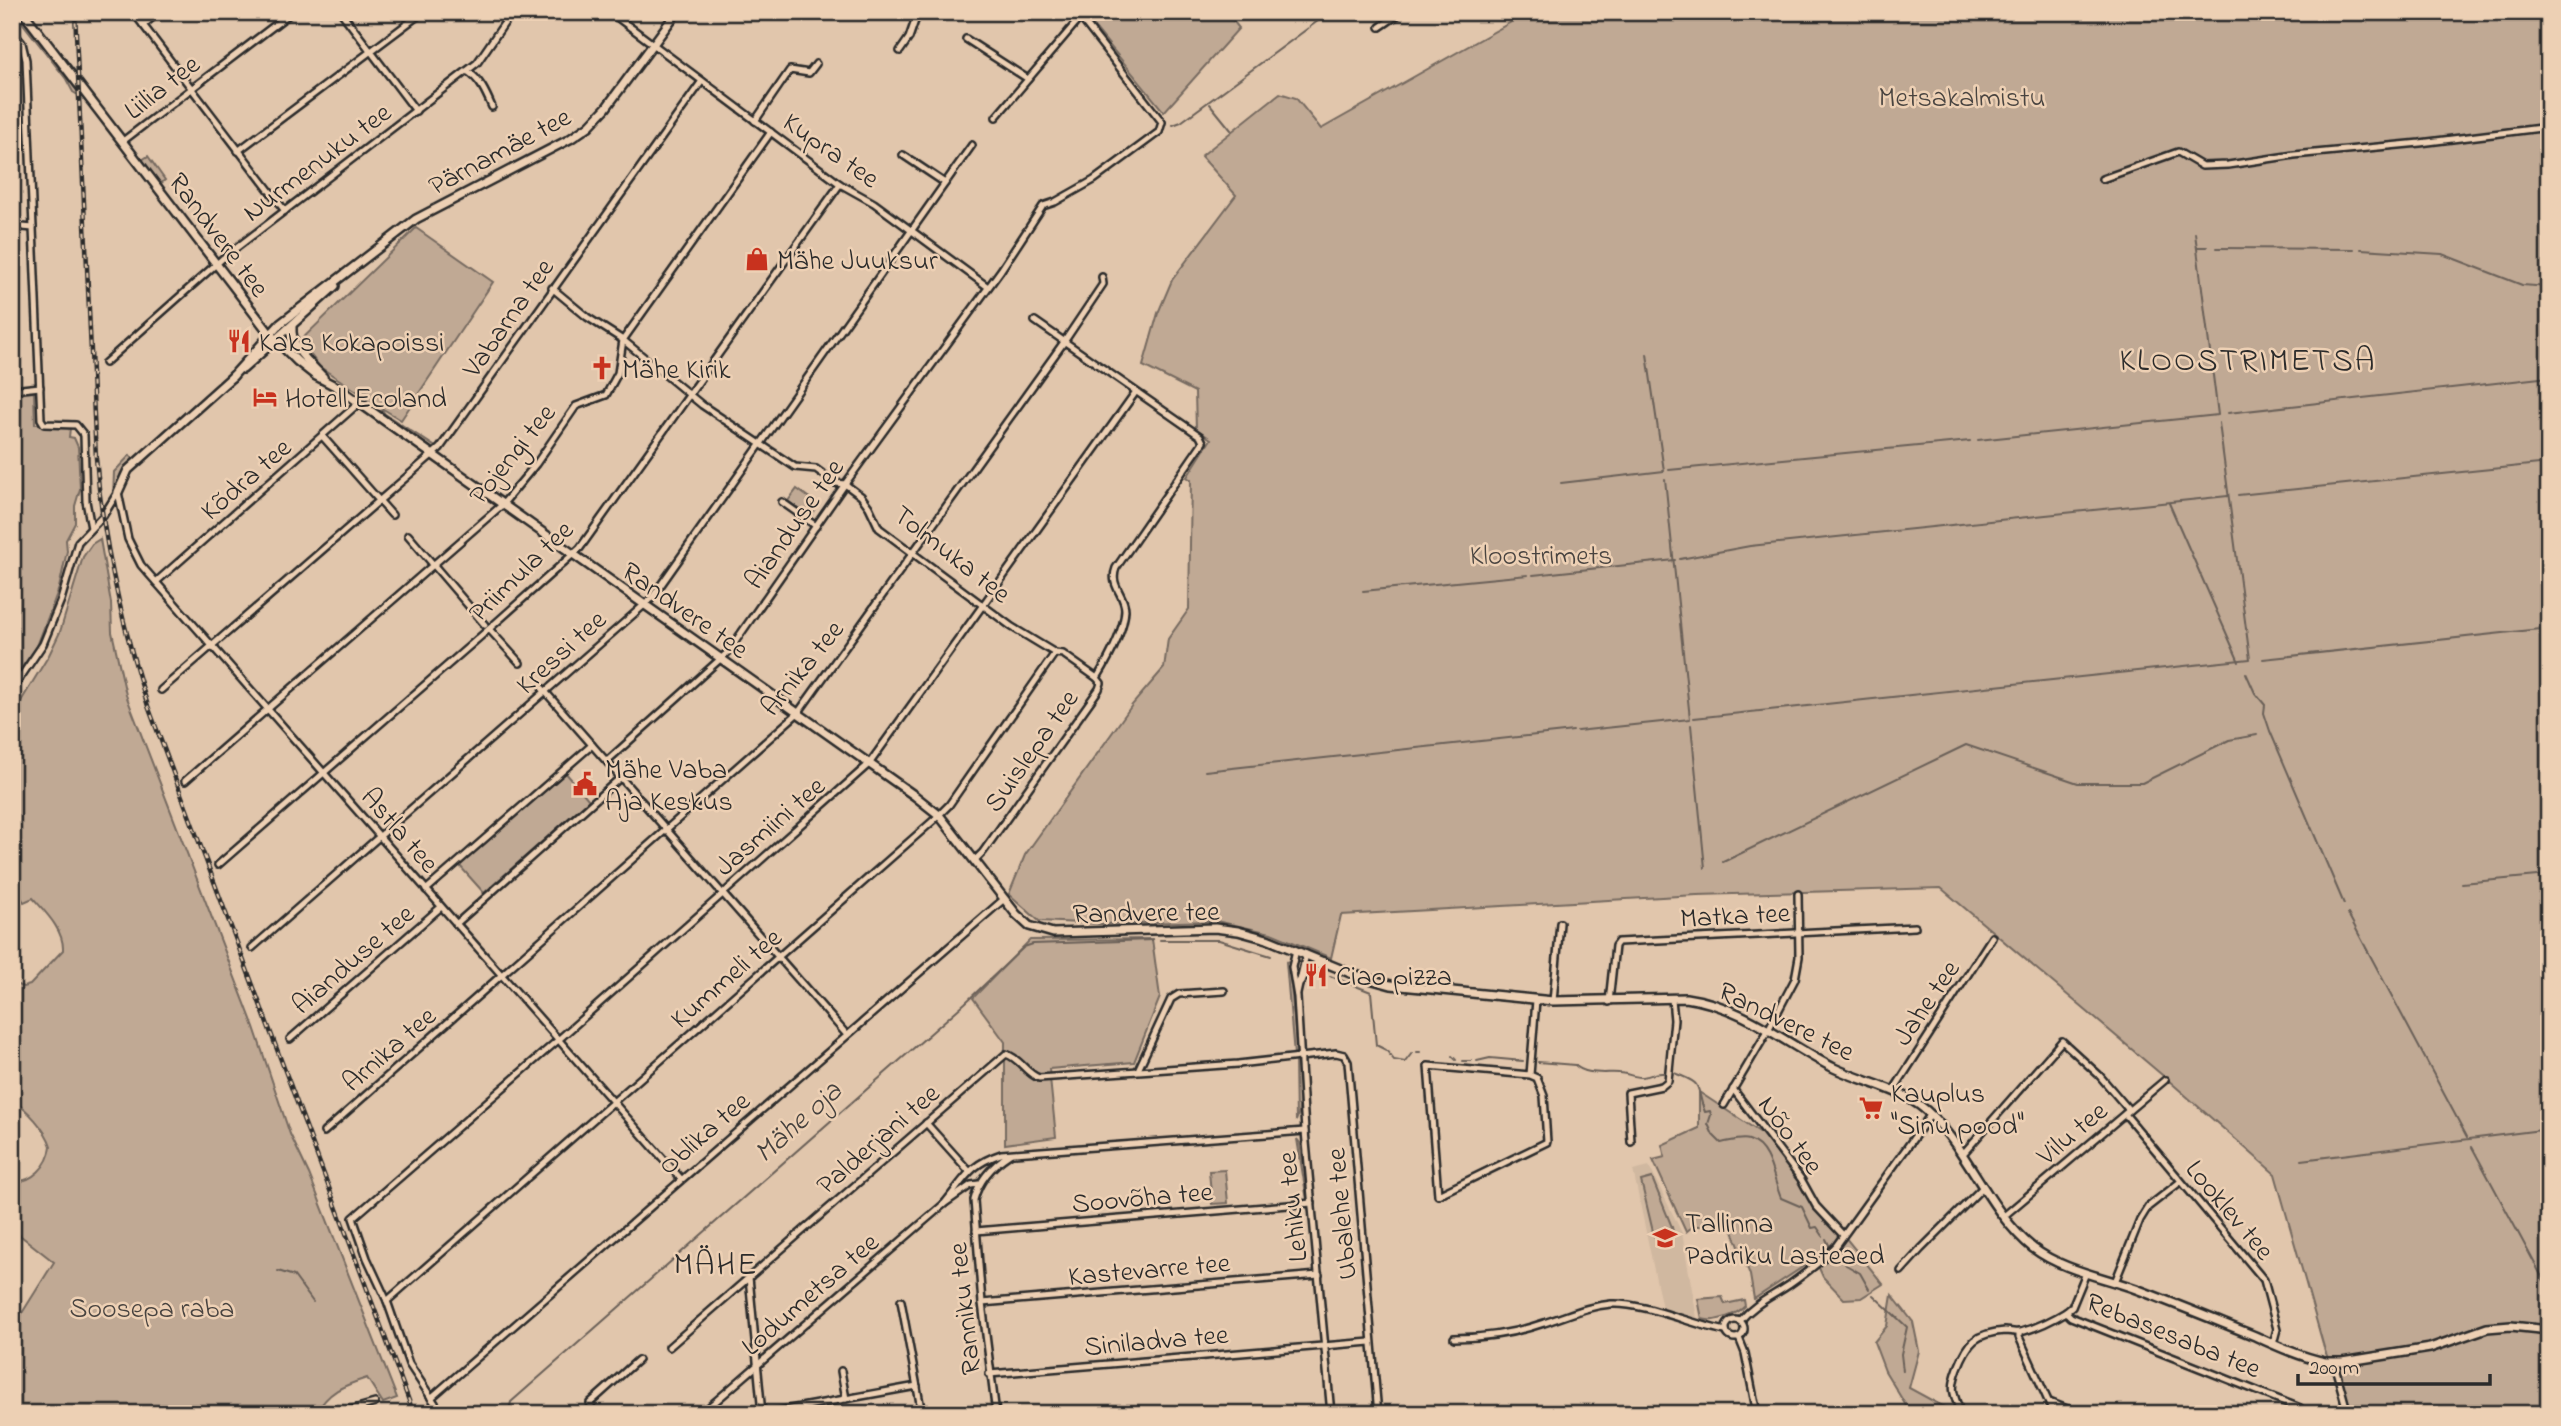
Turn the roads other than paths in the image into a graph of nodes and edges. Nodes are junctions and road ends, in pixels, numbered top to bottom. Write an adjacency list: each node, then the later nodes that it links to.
1 (23, 12): 31 (main road, Randvere tee)
2 (136, 12): 13 (street)
3 (159, 12): 13 (street)
4 (292, 12): 24 (street, Liilia tee)
5 (341, 12): 18 (street)
6 (424, 12): 18 (street)
7 (512, 12): 21 (street, Nurmenuku tee)
8 (610, 12): 17 (street)
9 (677, 12): 17 (main road, Pärnamäe tee)
10 (918, 12): 19 (street)
11 (1402, 12): 14 (street)
12 (1078, 15): 22 (street); 45 (street, Aianduse tee)
13 (143, 25): 24 (street)
14 (1380, 27)
15 (12, 30): 40 (street)
16 (966, 38): 22 (street)
17 (653, 43): 23 (street, Kupra tee); 43 (main road, Pärnamäe tee)
18 (371, 51): 26 (street); 33 (street)
19 (900, 51)
20 (816, 64): 28 (street)
21 (467, 71): 25 (street); 26 (street, Nurmenuku tee)
22 (1028, 79): 27 (street)
23 (702, 81): 28 (street, Kupra tee); 46 (street, Vabarna tee)
24 (192, 89): 31 (street, Liilia tee); 33 (street)
25 (492, 107)
26 (416, 111): 38 (street, Nurmenuku tee)
27 (996, 117)
28 (755, 121): 30 (street, Kupra tee)
29 (2549, 127): 35 (street)
30 (771, 132): 37 (street, Kupra tee); 50 (street, Pojengi tee)
31 (123, 141): 42 (main road, Randvere tee)
32 (972, 145): 36 (street, Kressi tee)
33 (238, 151): 38 (street)
34 (903, 155): 36 (street)
35 (2102, 179)
36 (945, 183): 41 (street, Kressi tee)
37 (840, 184): 41 (street, Kupra tee); 59 (street, Priimula tee)
38 (285, 211): 42 (street, Nurmenuku tee)
39 (12, 226): 40 (street)
40 (33, 228): 56 (street)
41 (912, 232): 45 (street, Kupra tee); 62 (street, Kressi tee)
42 (217, 264): 49 (main road, Randvere tee); 53 (street, Nurmenuku tee)
43 (348, 273): 48 (main road, Pärnamäe tee); 49 (main road, Pärnamäe tee)
44 (1102, 278): 52 (street, Arnika tee)
45 (988, 287): 64 (street, Aianduse tee)
46 (552, 288): 50 (street, Tolmuka tee); 63 (street, Vabarna tee)
47 (1035, 321): 52 (street)
48 (292, 326): 51 (main road, Pärnamäe tee); 55 (main road)
49 (270, 334): 51 (main road, Randvere tee); 54 (main road, Pärnamäe tee)
50 (624, 340): 59 (street, Tolmuka tee); 68 (street, Pojengi tee)
51 (276, 341): 54 (main road, Pärnamäe tee); 55 (main road, Randvere tee)
52 (1064, 342): 58 (street); 73 (street, Arnika tee)
53 (106, 363)
54 (232, 377): 65 (main road, Pärnamäe tee)
55 (326, 380): 60 (main road, Randvere tee)
56 (40, 387): 57 (street); 71 (street)
57 (12, 390)
58 (1135, 393): 77 (street, Jasmiini tee); 84 (street, Suislepa tee)
59 (690, 395): 62 (street, Tolmuka tee); 74 (street, Priimula tee)
60 (359, 403): 61 (street, Kõdra tee); 63 (main road, Randvere tee)
61 (323, 437): 66 (street); 76 (street, Kõdra tee)
62 (760, 444): 64 (street, Tolmuka tee); 78 (street, Kressi tee)
63 (432, 454): 66 (street, Vabarna tee); 68 (main road, Randvere tee)
64 (845, 484): 70 (street, Aianduse tee); 73 (street, Tolmuka tee)
65 (118, 492): 71 (street, Pärnamäe tee); 76 (street, Astla tee)
66 (379, 500): 69 (street); 80 (street, Vabarna tee)
67 (782, 502): 70 (street)
68 (502, 505): 74 (main road, Randvere tee); 75 (street, Pojengi tee)
69 (392, 515)
70 (816, 526): 82 (street, Aianduse tee)
71 (91, 528): 85 (street, Pärnamäe tee)
72 (408, 535): 75 (street)
73 (913, 553): 77 (street, Tolmuka tee); 89 (street, Arnika tee)
74 (573, 555): 78 (main road, Randvere tee); 79 (street, Priimula tee)
75 (434, 565): 79 (street); 88 (street, Pojengi tee)
76 (156, 582): 80 (street, Astla tee)
77 (983, 605): 81 (street, Tolmuka tee); 92 (street, Jasmiini tee)
78 (645, 606): 82 (main road, Randvere tee); 86 (street, Kressi tee)
79 (487, 627): 83 (street); 93 (street, Priimula tee)
80 (212, 646): 87 (street, Vabarna tee); 88 (street, Astla tee)
81 (1055, 653): 84 (street, Tolmuka tee); 96 (street, Kummeli tee)
82 (722, 659): 89 (main road, Randvere tee); 91 (street, Aianduse tee)
83 (520, 663)
84 (1097, 678): 99 (street, Suislepa tee)
85 (12, 690)
86 (544, 690): 90 (street); 98 (street, Kressi tee)
87 (161, 691)
88 (268, 710): 93 (street, Astla tee); 95 (street, Pojengi tee)
89 (798, 713): 92 (main road, Randvere tee); 97 (street, Arnika tee)
90 (593, 745): 91 (street); 101 (street, Aianduse tee)
91 (607, 761): 94 (street)
92 (869, 764): 96 (main road, Randvere tee); 102 (street, Jasmiini tee)
93 (324, 773): 98 (street, Astla tee); 100 (street, Priimula tee)
94 (621, 777): 97 (street); 107 (street, Aianduse tee)
95 (185, 781)
96 (939, 816): 99 (main road, Randvere tee); 114 (street, Kummeli tee)
97 (667, 830): 102 (street); 116 (street, Arnika tee)
98 (379, 836): 101 (street, Astla tee); 111 (street, Kressi tee)
99 (974, 860): 104 (main road, Randvere tee)
100 (218, 865)
101 (426, 890): 105 (street, Astla tee)
102 (724, 894): 114 (street); 127 (street, Jasmiini tee)
103 (1798, 894): 109 (street)
104 (1004, 899): 112 (main road, Randvere tee); 125 (street, Oblika tee)
105 (441, 907): 107 (street, Astla tee); 126 (street, Aianduse tee)
106 (1560, 923): 122 (street)
107 (456, 924): 116 (street, Astla tee)
108 (1914, 927): 109 (street, Matka tee)
109 (1800, 932): 123 (street, Matka tee); 124 (street)
110 (1992, 937): 133 (street, Jahe tee)
111 (253, 948)
112 (1296, 950): 113 (main road, Randvere tee); 119 (street, Lehiku tee)
113 (1306, 954): 115 (main road, Randvere tee); 117 (street, Lehiku tee)
114 (779, 957): 125 (street); 134 (street, Kummeli tee)
115 (1324, 962): 117 (main road); 121 (main road, Randvere tee)
116 (501, 976): 127 (street, Astla tee); 140 (street, Arnika tee)
117 (1300, 982): 119 (street, Lehiku tee)
118 (1224, 990): 129 (street)
119 (1297, 997): 128 (street, Lehiku tee)
120 (1672, 999): 123 (main road, Randvere tee); 124 (main road, Randvere tee); 141 (street)
121 (1536, 1000): 122 (main road, Randvere tee); 130 (street)
122 (1553, 1001): 123 (main road, Randvere tee)
123 (1609, 1002)
124 (1768, 1029): 132 (street); 133 (main road, Randvere tee)
125 (847, 1035): 145 (street, Oblika tee)
126 (290, 1039)
127 (557, 1041): 134 (street, Astla tee); 161 (street, Jasmiini tee)
128 (1301, 1057): 129 (street, Palderjani tee); 139 (street, Lehiku tee); 171 (street, Ubalehe tee)
129 (1138, 1070): 138 (street, Palderjani tee)
130 (1530, 1075): 130 (street)
131 (2165, 1080): 136 (street, Vilu tee)
132 (1733, 1089): 135 (street); 155 (street, Nõo tee)
133 (1893, 1091): 137 (main road, Randvere tee)
134 (613, 1103): 145 (street, Astla tee); 161 (street, Kummeli tee)
135 (1724, 1105)
136 (2127, 1112): 143 (street, Looklev tee); 146 (street, Looklev tee); 153 (street, Vilu tee)
137 (1931, 1114): 143 (main road, Randvere tee); 155 (street)
138 (926, 1123): 144 (street); 159 (street, Palderjani tee)
139 (1305, 1130): 142 (street); 152 (street, Lehiku tee)
140 (324, 1132)
141 (1631, 1142)
142 (1010, 1154): 144 (street); 147 (street)
143 (1962, 1156): 148 (main road, Randvere tee)
144 (968, 1172): 147 (street); 147 (street); 151 (street)
145 (681, 1179): 181 (street, Oblika tee)
146 (2180, 1182): 160 (street); 172 (street, Looklev tee)
147 (977, 1184): 149 (street); 150 (street, Ranniku tee)
148 (1983, 1187): 153 (main road, Randvere tee); 156 (street)
149 (960, 1193): 150 (street); 151 (street)
150 (973, 1198): 154 (street, Ranniku tee)
151 (944, 1203): 177 (street, Lodumetsa tee)
152 (1312, 1203): 154 (street, Soovõha tee); 158 (street, Lehiku tee)
153 (2004, 1216): 157 (main road, Randvere tee)
154 (976, 1231): 163 (street, Ranniku tee)
155 (1843, 1235): 165 (street)
156 (1901, 1271)
157 (2086, 1273): 160 (main road, Randvere tee); 164 (street)
158 (1319, 1275): 163 (street, Kastevarre tee); 173 (street, Lehiku tee)
159 (749, 1277): 174 (street, Palderjani tee); 177 (street)
160 (2115, 1282): 172 (main road, Randvere tee)
161 (387, 1301): 181 (street)
162 (901, 1301): 180 (street)
163 (982, 1303): 179 (street, Ranniku tee)
164 (2066, 1312): 168 (street); 198 (street, Rebasesaba tee)
165 (1740, 1321): 167 (street); 170 (street)
166 (2549, 1330): 176 (main road, Randvere tee)
167 (1726, 1331): 169 (street); 170 (street)
168 (2019, 1332): 183 (street); 195 (street)
169 (1454, 1338)
170 (1739, 1338): 194 (street)
171 (1371, 1342): 173 (street, Siniladva tee); 193 (street, Ubalehe tee)
172 (2273, 1344): 176 (main road, Randvere tee)
173 (1325, 1346): 179 (street, Siniladva tee); 192 (street, Lehiku tee)
174 (670, 1347)
175 (639, 1360): 187 (street)
176 (2334, 1363): 199 (street)
177 (758, 1365): 188 (street, Lodumetsa tee); 189 (street)
178 (841, 1371): 182 (street)
179 (989, 1374): 191 (street, Ranniku tee)
180 (917, 1386): 182 (street); 190 (street)
181 (431, 1398): 186 (street)
182 (846, 1398): 189 (street)
183 (2049, 1402): 196 (street); 197 (street)
184 (375, 1403): 185 (street)
185 (336, 1414)
186 (442, 1414)
187 (594, 1414)
188 (701, 1414)
189 (762, 1414)
190 (922, 1414)
191 (996, 1414)
192 (1332, 1414)
193 (1378, 1414)
194 (1757, 1414)
195 (1961, 1414)
196 (2054, 1414)
197 (2080, 1414)
198 (2302, 1414)
199 (2348, 1414)

